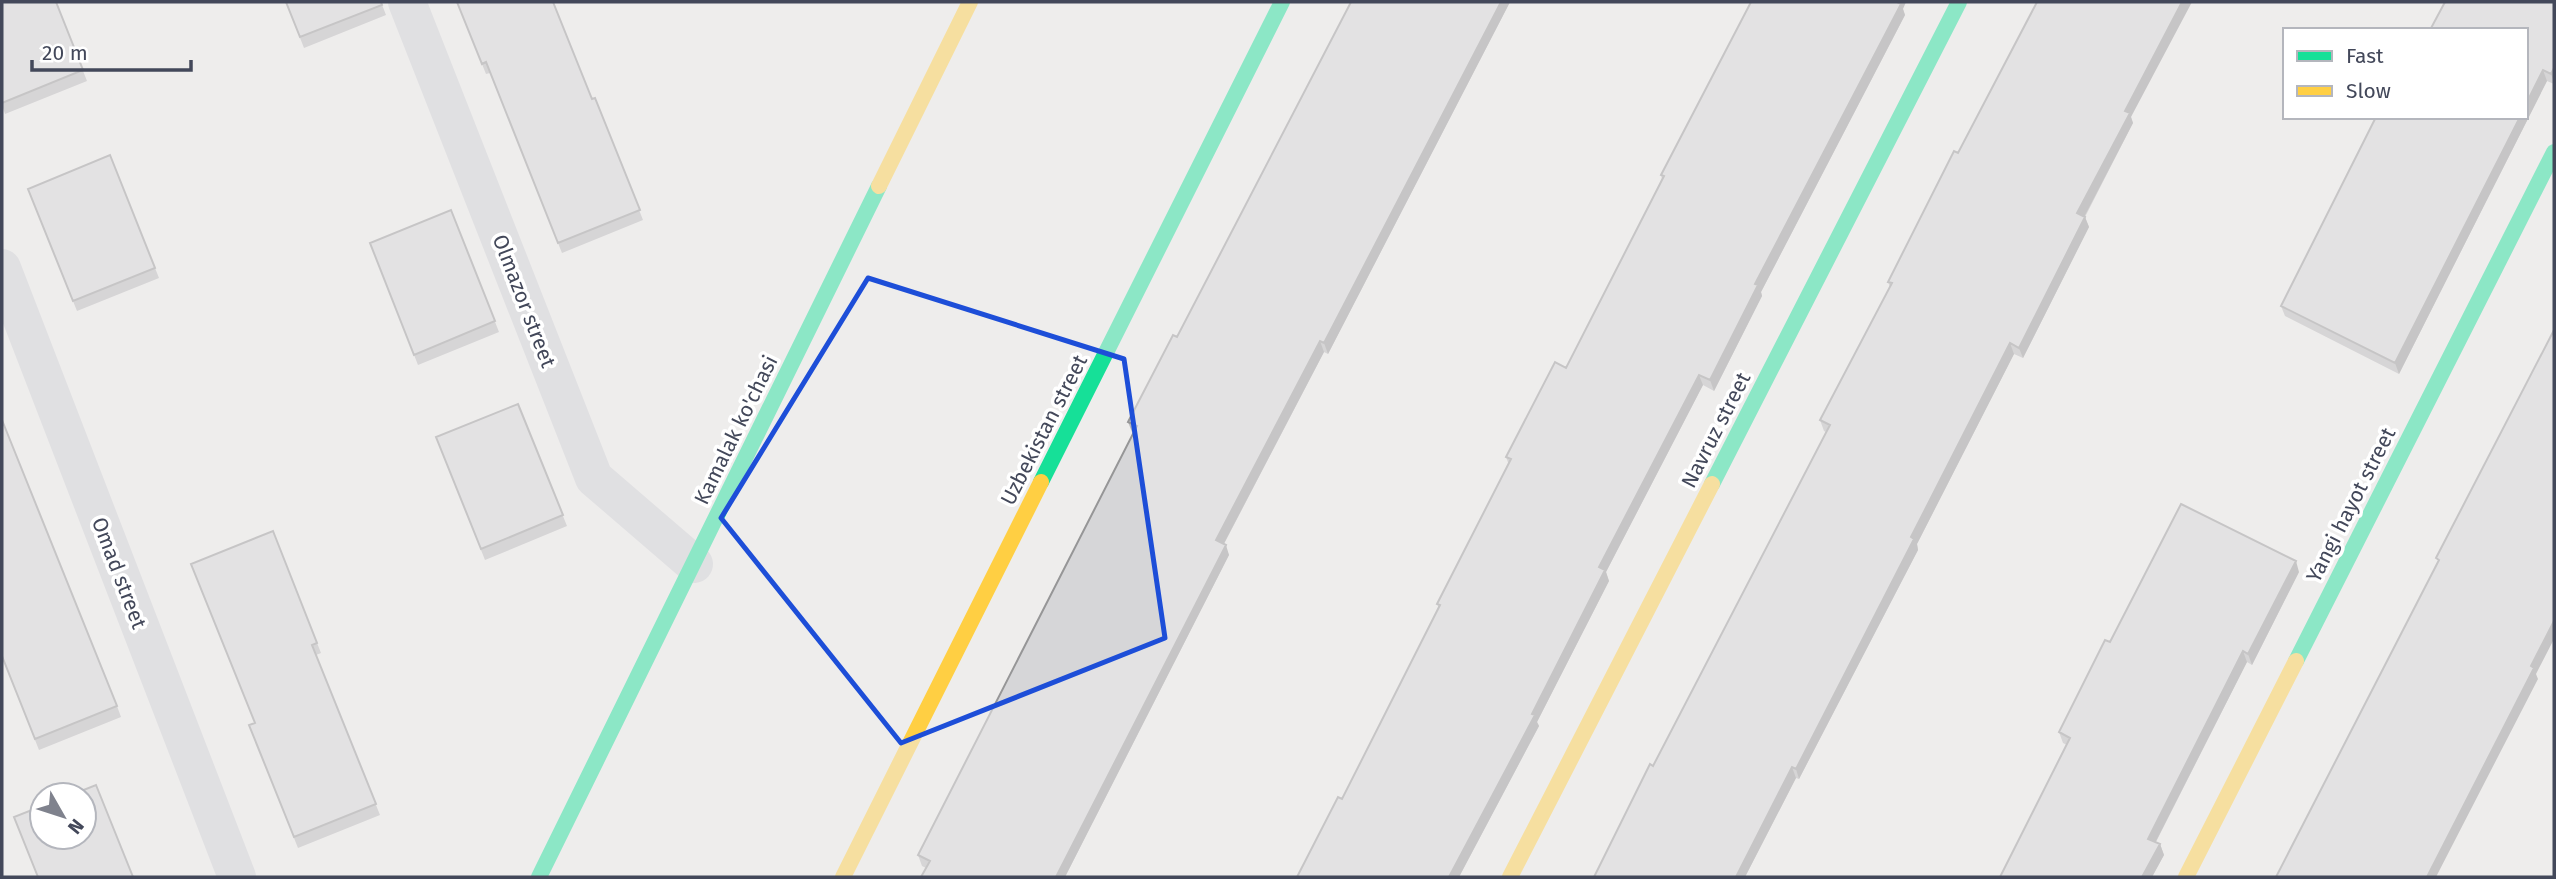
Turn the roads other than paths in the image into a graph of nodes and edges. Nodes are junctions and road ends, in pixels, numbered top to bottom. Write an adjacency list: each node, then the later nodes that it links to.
1 (407, 2): 7 (street, Olmazor street)
2 (1282, 2): 10 (street, Uzbekistan street)
3 (1959, 2): 11 (street, Navruz street)
4 (967, 3): 7 (street, Kamalak ko'chasi)
5 (2554, 152): 12 (street, Yangi hayot street)
6 (2, 268): 8 (street, Omad street)
7 (694, 564): 9 (street, Kamalak ko'chasi)
8 (237, 877)
9 (539, 877)
10 (843, 877)
11 (1510, 877)
12 (2186, 877)

